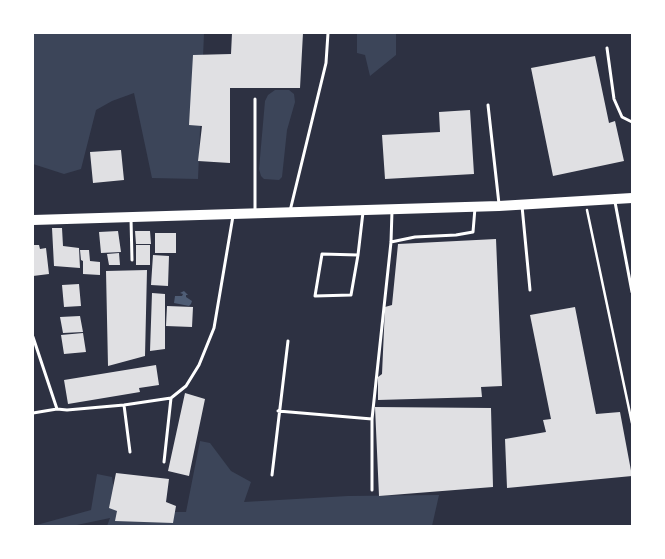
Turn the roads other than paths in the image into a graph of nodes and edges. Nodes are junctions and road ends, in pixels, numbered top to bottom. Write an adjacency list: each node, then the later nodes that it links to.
1 (328, 33): 13 (lane)
2 (606, 48): 5 (lane)
3 (255, 98): 15 (lane)
4 (488, 105): 9 (lane)
5 (632, 122)
6 (632, 198): 7 (main road)
7 (614, 199): 8 (main road); 21 (lane)
8 (522, 205): 9 (main road); 22 (lane)
9 (499, 206): 10 (main road)
10 (475, 207): 11 (main road); 18 (lane)
11 (392, 209): 12 (main road); 18 (lane)
12 (363, 210): 13 (main road); 19 (lane)
13 (289, 213): 15 (main road)
14 (233, 214): 15 (main road); 16 (main road); 26 (lane)
15 (255, 214)
16 (131, 218): 17 (main road); 20 (lane)
17 (33, 220)
18 (391, 242): 31 (lane)
19 (358, 255): 19 (lane)
20 (132, 260)
21 (631, 284): 23 (lane)
22 (530, 290)
23 (632, 292)
24 (33, 337): 28 (lane)
25 (288, 341): 29 (lane)
26 (171, 398): 27 (lane); 33 (lane)
27 (124, 405): 28 (lane); 32 (lane)
28 (57, 409): 30 (lane)
29 (278, 411): 31 (lane); 34 (lane)
30 (33, 413)
31 (372, 419): 35 (lane)
32 (130, 452)
33 (164, 462)
34 (272, 475)
35 (372, 490)

